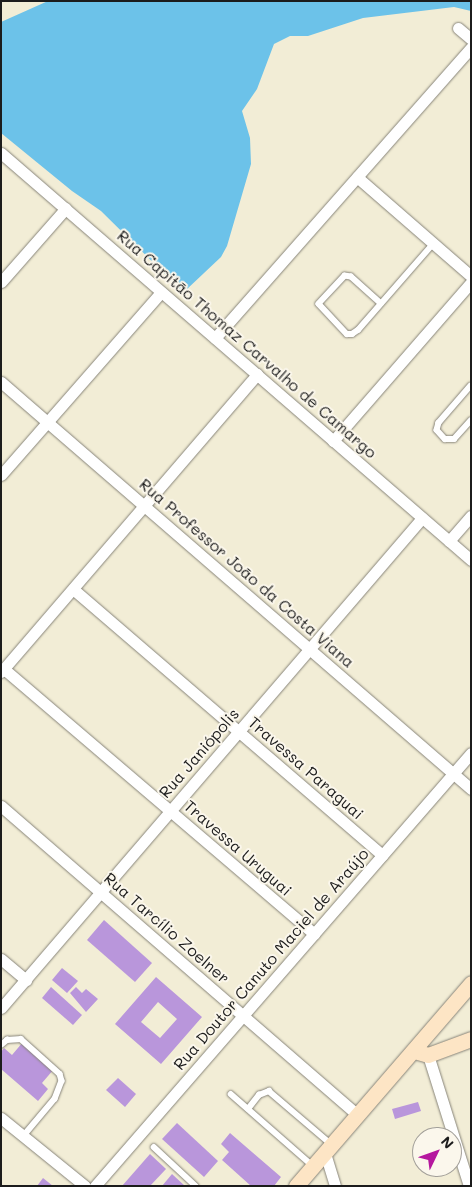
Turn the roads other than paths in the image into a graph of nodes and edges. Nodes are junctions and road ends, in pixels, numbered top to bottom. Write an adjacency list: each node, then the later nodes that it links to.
1 (458, 28): 2 (street)
2 (471, 39)
3 (471, 48): 5 (street)
4 (1, 152): 6 (street, Rua Capitão Thomaz Carvalho de Camargo)
5 (356, 178): 7 (street); 13 (street)
6 (66, 208): 9 (street); 11 (street, Rua Capitão Thomaz Carvalho de Camargo)
7 (433, 244): 8 (street); 12 (lane)
8 (471, 276)
9 (1, 282)
10 (471, 282): 19 (street)
11 (161, 292): 13 (street, Rua Capitão Thomaz Carvalho de Camargo); 18 (street)
12 (381, 304): 12 (lane)
13 (215, 338): 14 (street, Rua Capitão Thomaz Carvalho de Camargo)
14 (257, 374): 19 (street, Rua Capitão Thomaz Carvalho de Camargo); 21 (street)
15 (1, 382): 18 (street, Rua Professor João da Costa Viana)
16 (471, 386): 17 (lane)
17 (471, 420)
18 (48, 422): 20 (street); 21 (street, Rua Professor João da Costa Viana)
19 (333, 441): 23 (street, Rua Capitão Thomaz Carvalho de Camargo)
20 (1, 475)
21 (144, 506): 26 (street); 27 (street, Rua Professor João da Costa Viana)
22 (471, 516): 24 (street)
23 (422, 518): 24 (street, Rua Capitão Thomaz Carvalho de Camargo); 27 (street, Rua Janiópolis)
24 (449, 541): 25 (street, Rua Capitão Thomaz Carvalho de Camargo)
25 (471, 560)
26 (73, 589): 28 (street); 29 (street, Travessa Paraguai)
27 (310, 649): 29 (street, Rua Janiópolis); 31 (street, Rua Professor João da Costa Viana)
28 (3, 670): 34 (street, Travessa Uruguai)
29 (239, 732): 34 (street, Rua Janiópolis); 35 (street, Travessa Paraguai)
30 (471, 753): 31 (street, Rua Doutor Canuto Maciel de Araújo)
31 (453, 773): 32 (street, Rua Professor João da Costa Viana); 35 (street, Rua Doutor Canuto Maciel de Araújo)
32 (471, 789)
33 (1, 806): 36 (street, Rua Tarcílio Zoelner)
34 (171, 811): 36 (street, Rua Janiópolis); 37 (street, Travessa Uruguai)
35 (382, 855): 37 (street, Rua Doutor Canuto Maciel de Araújo)
36 (101, 892): 39 (street, Rua Janiópolis); 42 (street, Rua Tarcílio Zoelner)
37 (314, 934): 42 (street, Rua Doutor Canuto Maciel de Araújo)
38 (1, 959): 39 (street)
39 (26, 980): 41 (street, Rua Janiópolis)
40 (471, 983): 44 (street)
41 (1, 1008)
42 (244, 1016): 48 (street, Rua Tarcílio Zoelner); 56 (street, Rua Doutor Canuto Maciel de Araújo)
43 (471, 1039): 44 (street)
44 (425, 1044): 48 (street); 54 (street)
45 (1, 1045): 50 (lane)
46 (231, 1094): 47 (lane)
47 (248, 1109): 52 (lane); 53 (lane)
48 (358, 1114): 52 (street)
49 (1, 1118): 50 (street)
50 (24, 1136): 55 (street)
51 (154, 1147): 57 (lane)
52 (328, 1149): 53 (street); 59 (street)
53 (313, 1166): 58 (street)
54 (469, 1184)
55 (85, 1186)
56 (95, 1186)
57 (196, 1186)
58 (296, 1186)
59 (335, 1186)

